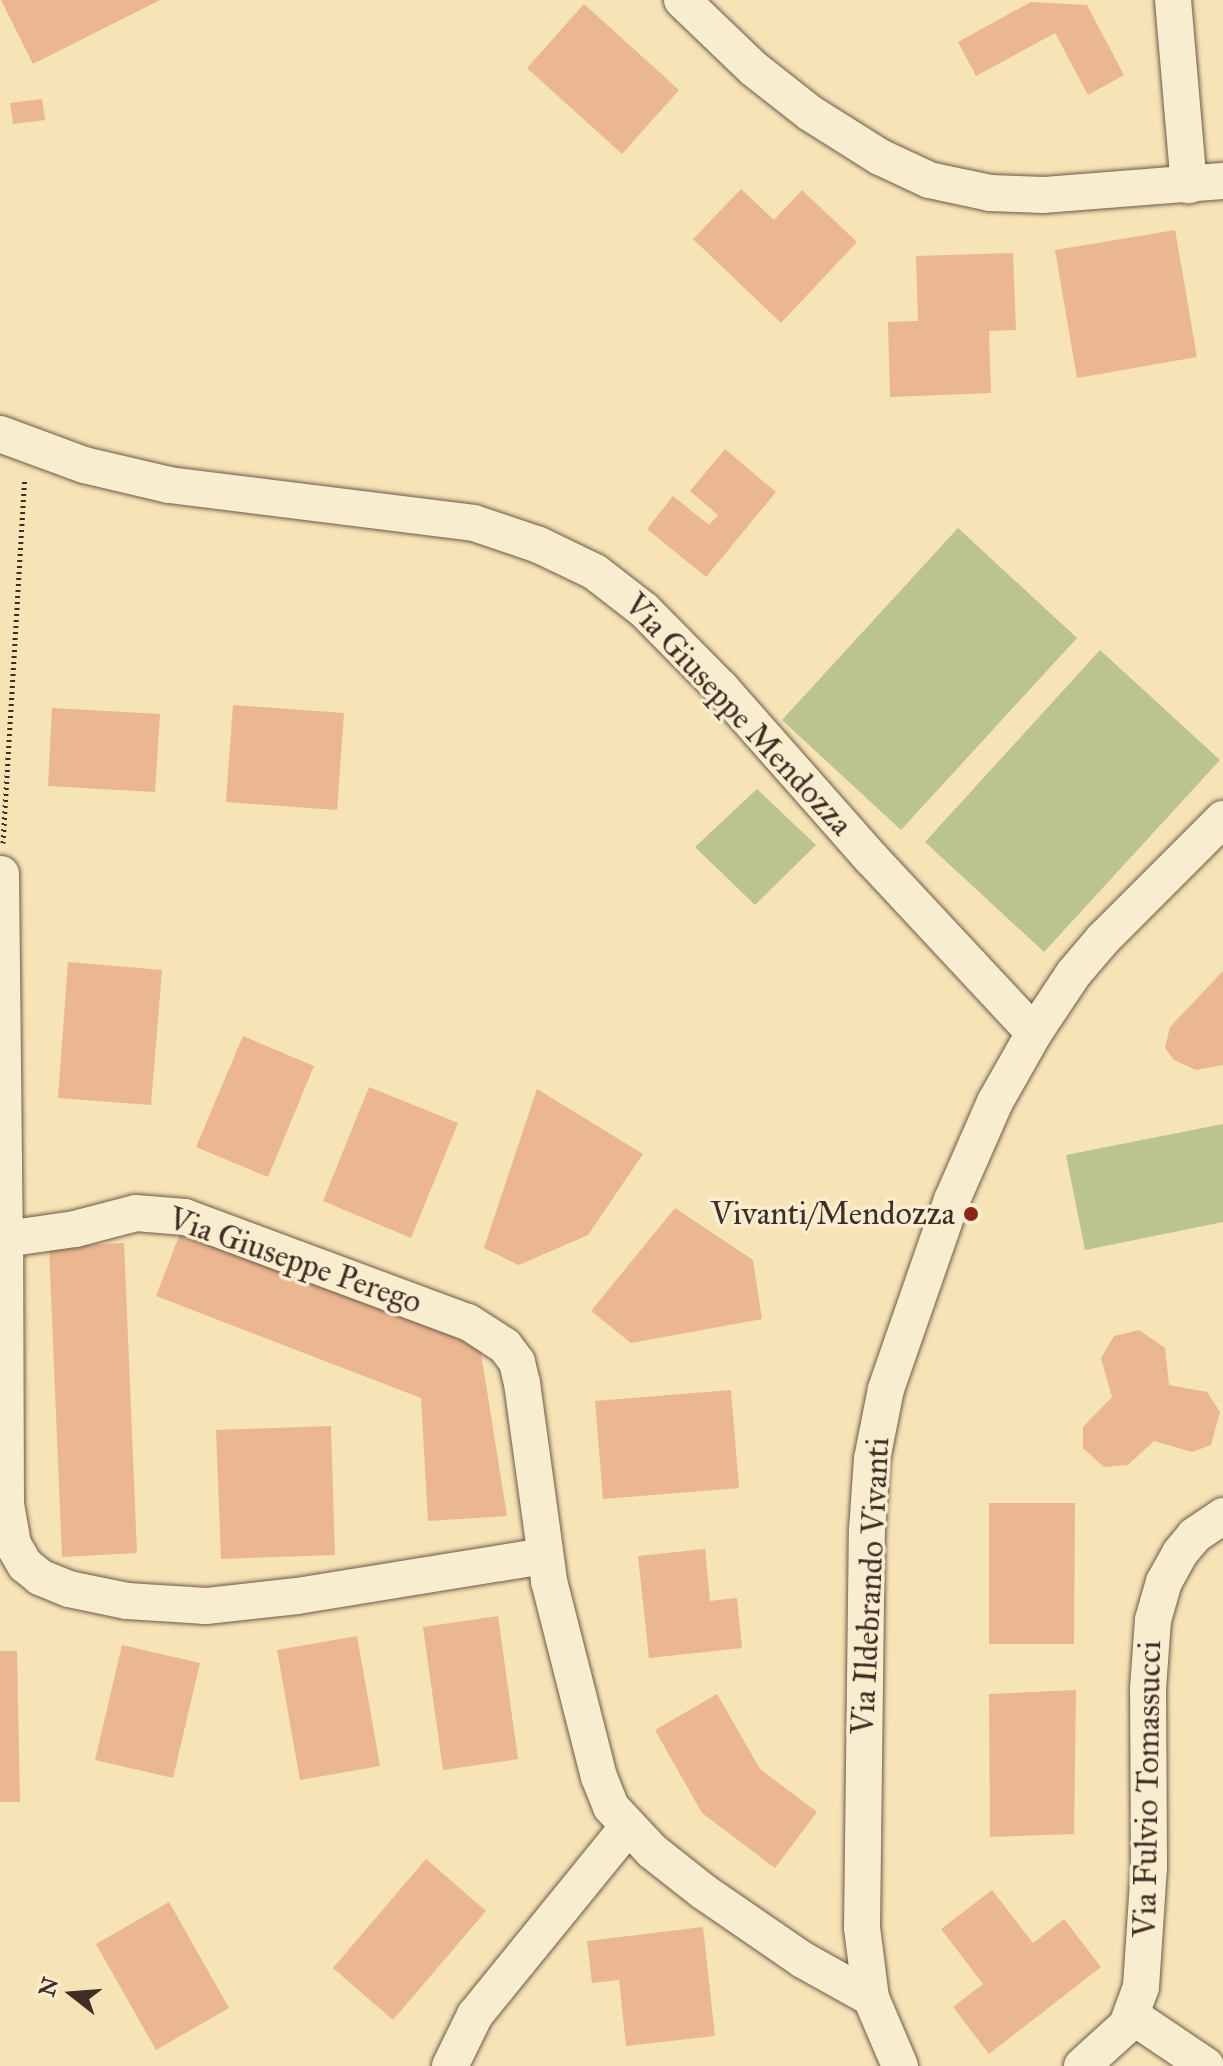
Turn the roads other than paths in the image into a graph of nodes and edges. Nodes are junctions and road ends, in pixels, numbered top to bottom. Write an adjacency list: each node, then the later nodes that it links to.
1 (682, 0): 3 (street)
2 (1173, 0): 3 (street)
3 (1206, 183)
4 (14, 439): 7 (street, Via Giuseppe Mendozza)
5 (1223, 819): 7 (street, Via Ildebrando Vivanti)
6 (1, 874): 8 (street)
7 (1034, 1033): 12 (street, Via Ildebrando Vivanti)
8 (5, 1239): 10 (street, Via Giuseppe Perego); 10 (street)
9 (1223, 1516): 13 (street, Via Fulvio Tomassucci)
10 (544, 1556): 11 (street, Via Giuseppe Perego)
11 (627, 1828): 12 (street, Via Giuseppe Perego); 14 (street)
12 (871, 1998): 15 (street, Via Ildebrando Vivanti)
13 (1132, 2016): 16 (street, Via Fulvio Tomassucci); 17 (street)
14 (450, 2066)
15 (900, 2066)
16 (1082, 2066)
17 (1206, 2066)

